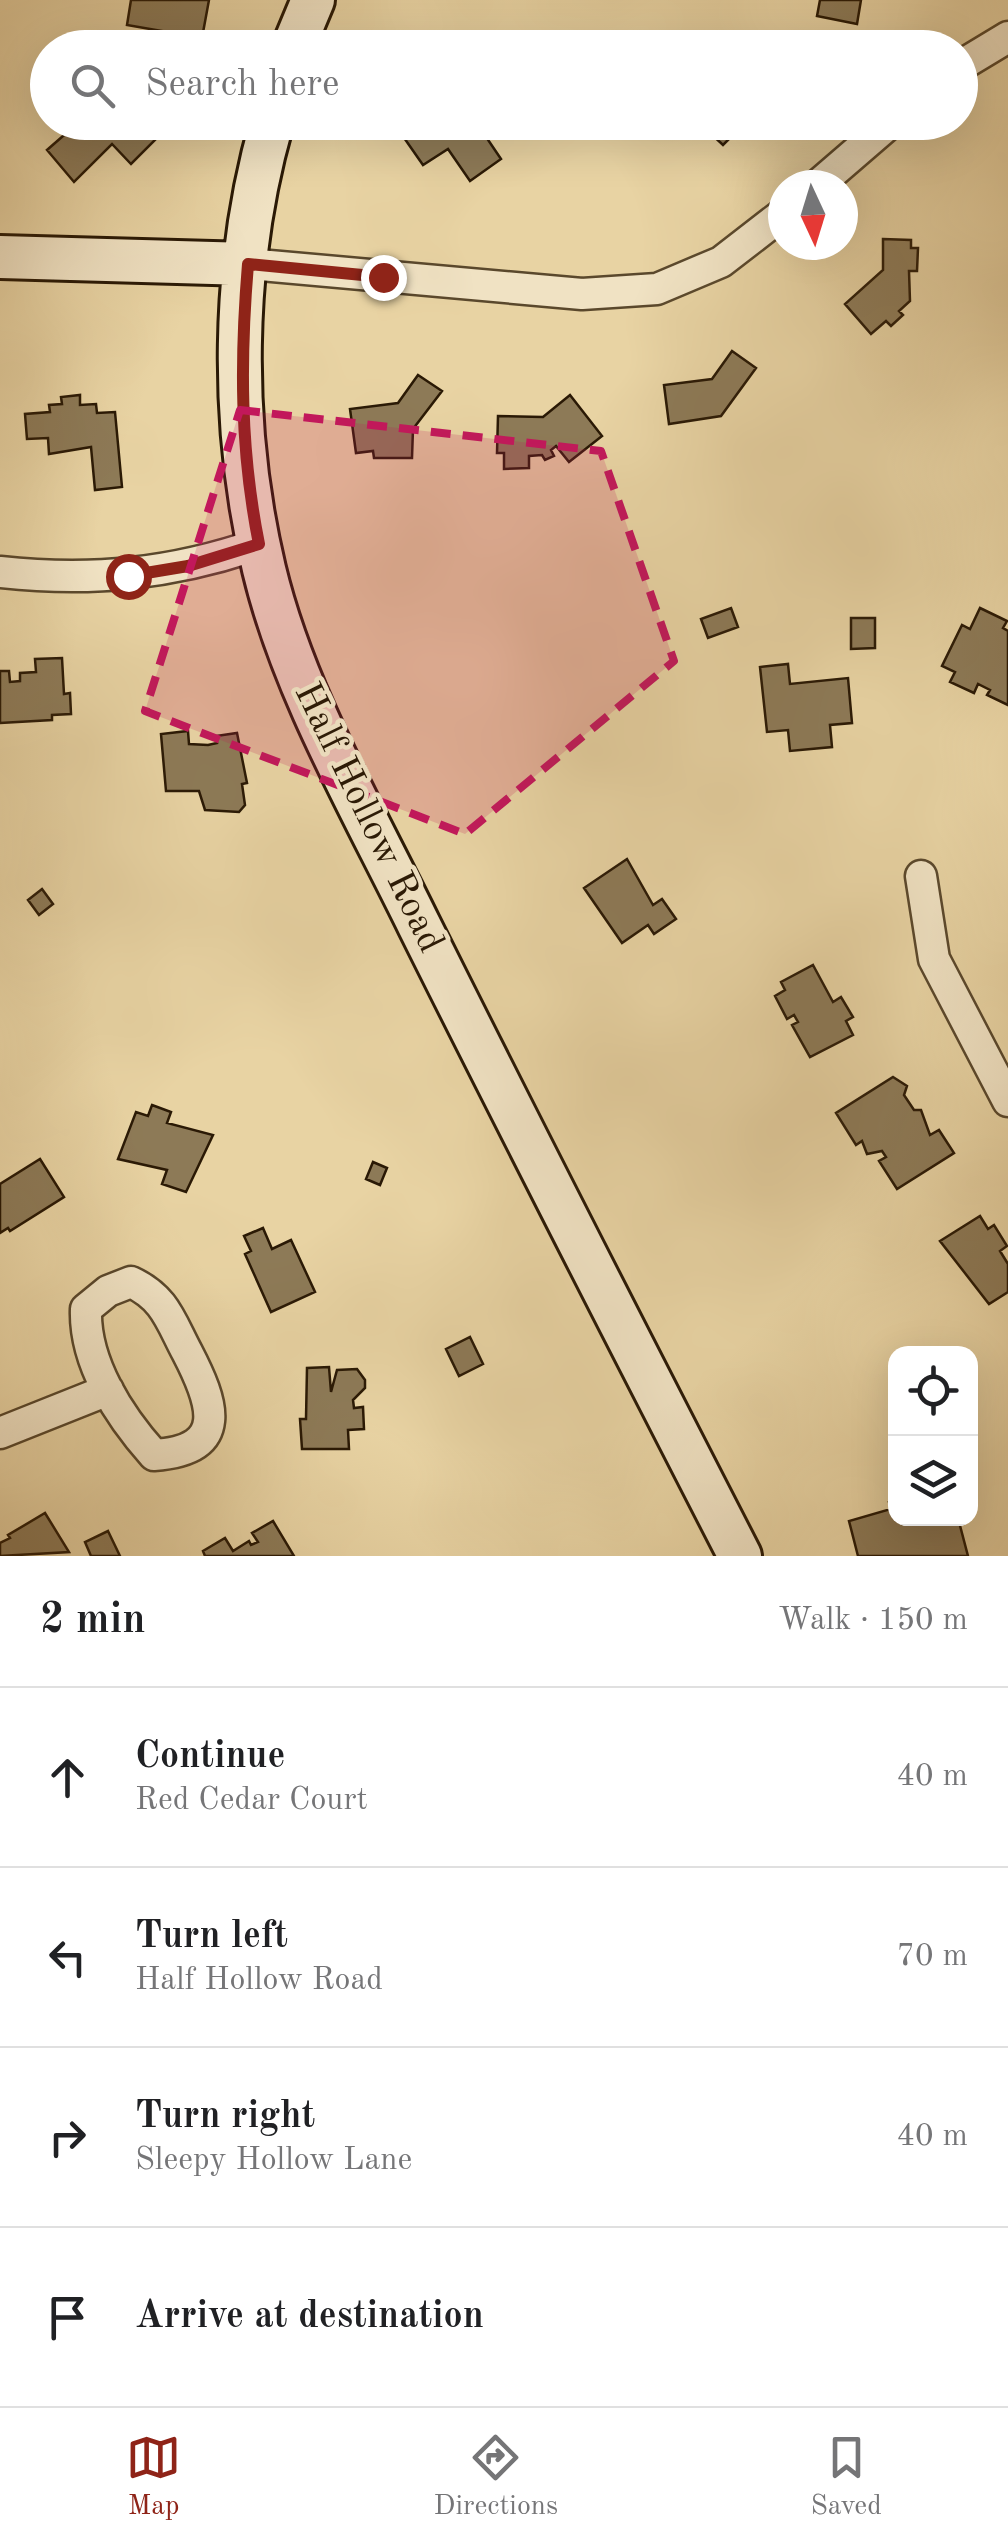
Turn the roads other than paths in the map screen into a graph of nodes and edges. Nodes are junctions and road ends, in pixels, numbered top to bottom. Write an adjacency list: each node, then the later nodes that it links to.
1 (313, 0): 2 (street)
2 (301, 30)
3 (1008, 37): 4 (street)
4 (978, 55)
5 (267, 140): 10 (street, Half Hollow Road)
6 (870, 140): 7 (street)
7 (835, 170)
8 (768, 226): 10 (street)
9 (0, 257): 10 (street)
10 (248, 264): 11 (street, Half Hollow Road)
11 (259, 544): 12 (street); 17 (street, Half Hollow Road)
12 (0, 572)
13 (921, 876): 14 (street)
14 (1008, 1102)
15 (108, 1390): 15 (street); 16 (street)
16 (0, 1433)
17 (740, 1556)

